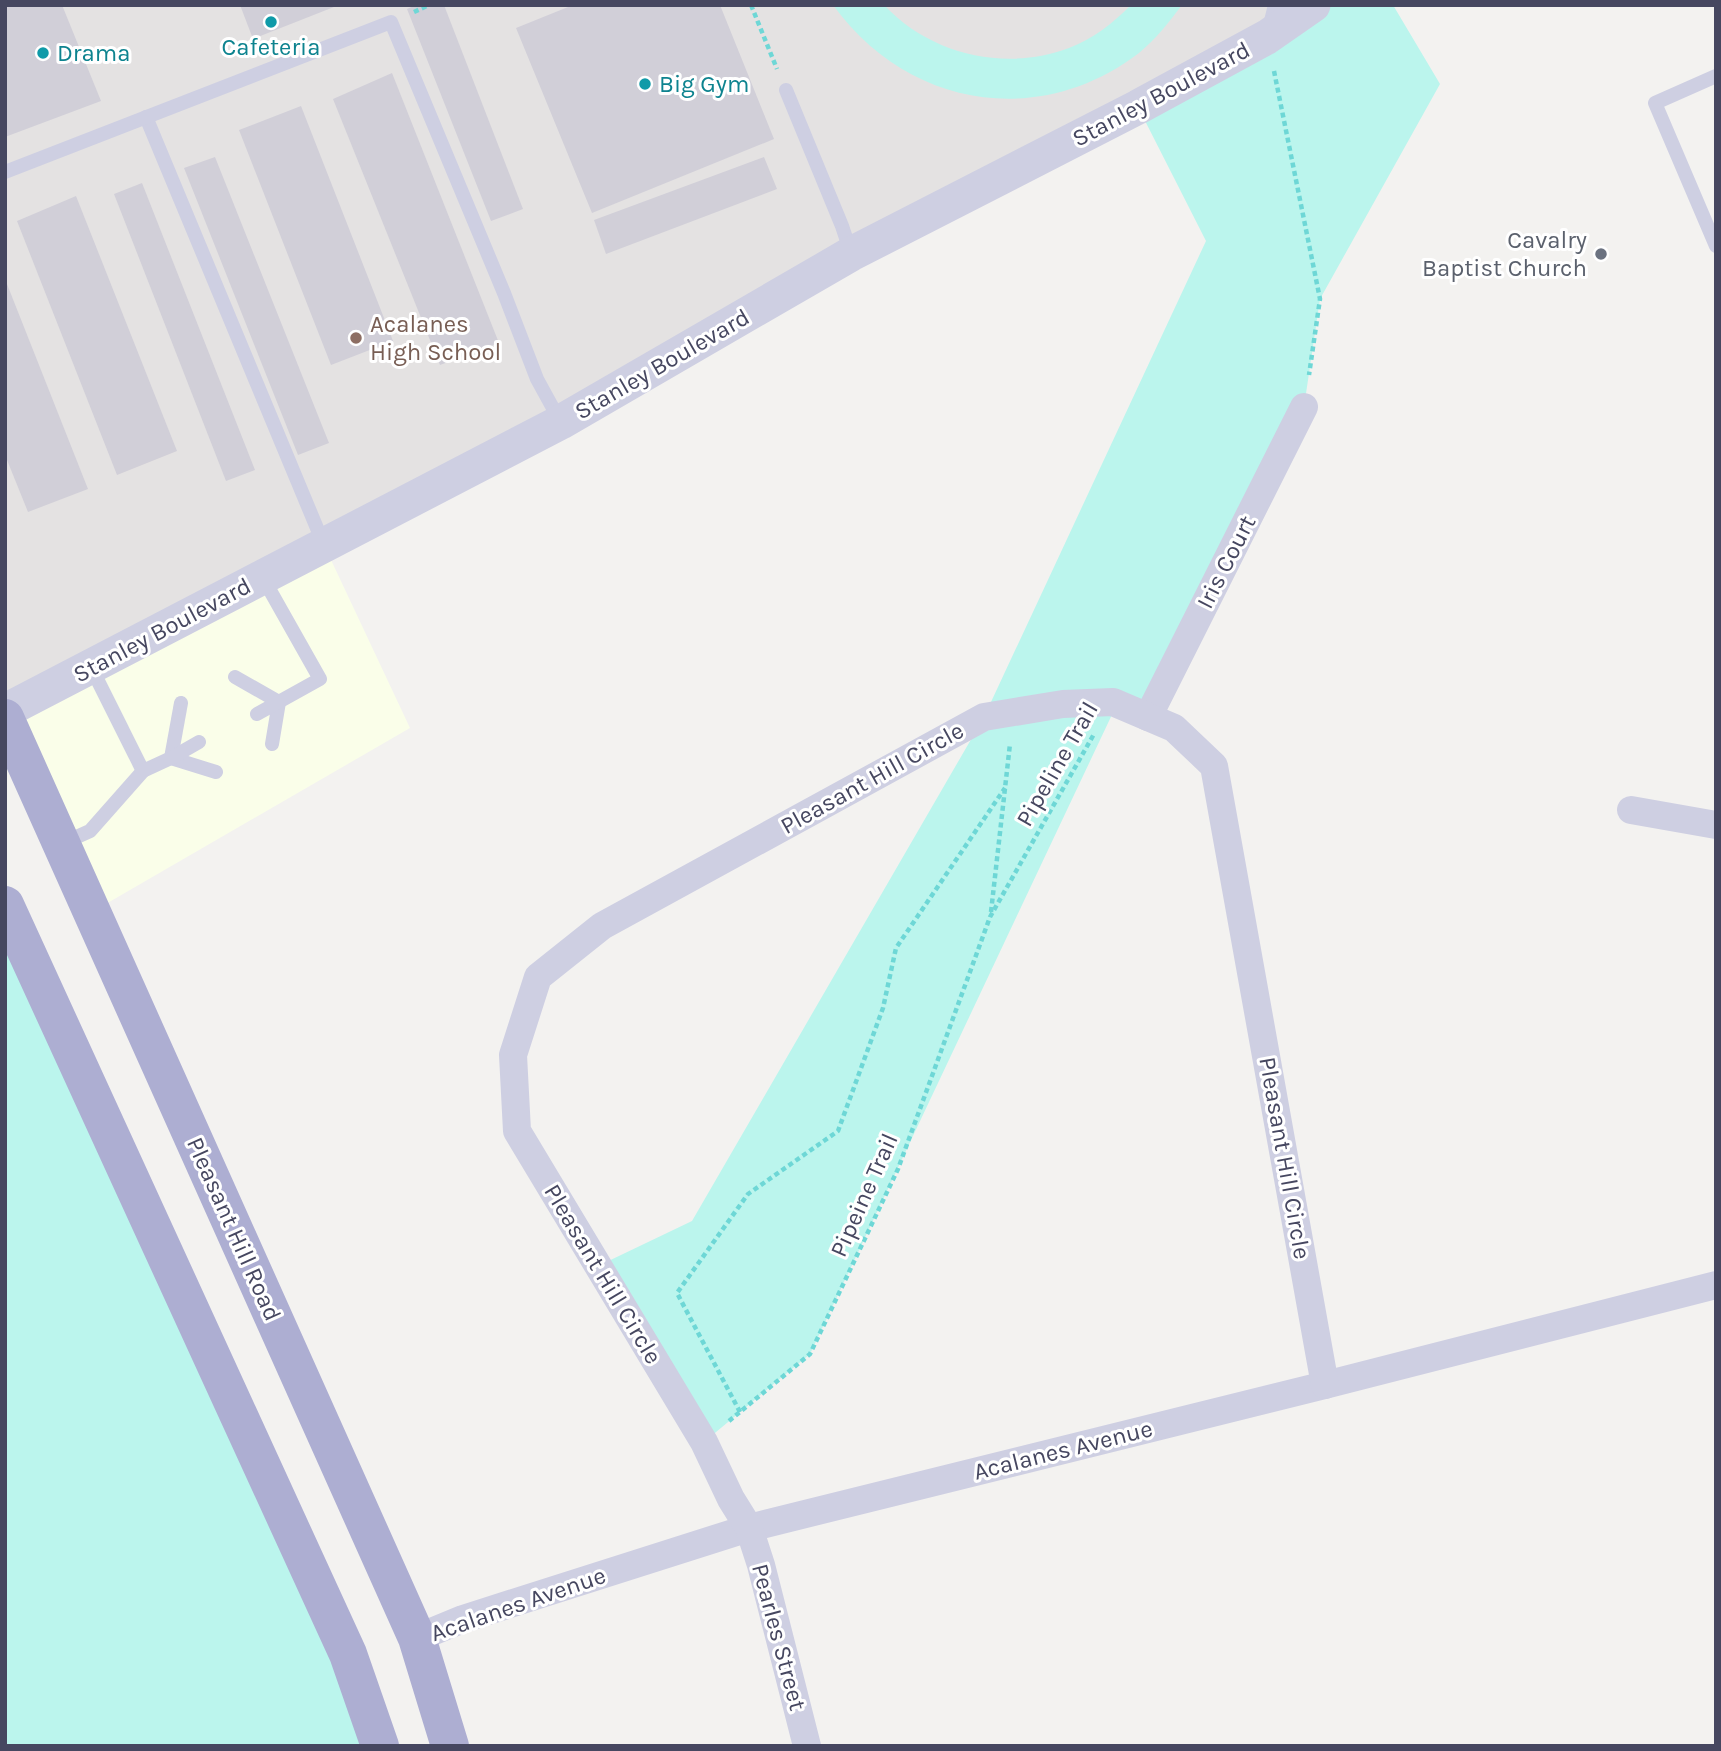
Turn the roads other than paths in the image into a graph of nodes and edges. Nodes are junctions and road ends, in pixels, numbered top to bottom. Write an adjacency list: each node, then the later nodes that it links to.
1 (1313, 5): 2 (street, Stanley Boulevard)
2 (1271, 21): 8 (street, Stanley Boulevard)
3 (1716, 76): 7 (lane)
4 (786, 90): 8 (lane)
5 (146, 117): 6 (lane); 10 (lane); 11 (lane)
6 (5, 172)
7 (1716, 246)
8 (851, 254): 10 (street, Stanley Boulevard)
9 (1304, 407): 19 (street, Iris Court)
10 (561, 422): 11 (street, Stanley Boulevard)
11 (324, 545): 12 (street, Stanley Boulevard)
12 (262, 578): 13 (street, Stanley Boulevard); 15 (lane)
13 (92, 667): 17 (street, Stanley Boulevard); 24 (lane)
14 (235, 677): 15 (lane)
15 (279, 702): 18 (lane); 22 (lane)
16 (181, 704): 23 (lane)
17 (5, 711)
18 (257, 713)
19 (1148, 717): 31 (street, Pleasant Hill Circle); 32 (street, Pleasant Hill Circle)
20 (5, 718): 28 (main road, Pleasant Hill Road)
21 (199, 742): 23 (lane)
22 (272, 744)
23 (171, 758): 24 (lane); 25 (lane)
24 (143, 771): 28 (lane)
25 (216, 772)
26 (1631, 810): 27 (street)
27 (1716, 825)
28 (62, 844): 33 (main road, Pleasant Hill Road)
29 (5, 905): 34 (main road)
30 (1716, 1285): 31 (street, Acalanes Avenue)
31 (1325, 1385): 32 (street, Acalanes Avenue)
32 (749, 1528): 33 (street, Acalanes Avenue); 36 (street, Pearles Street)
33 (417, 1638): 35 (main road, Pleasant Hill Road)
34 (380, 1746)
35 (450, 1746)
36 (807, 1746)

